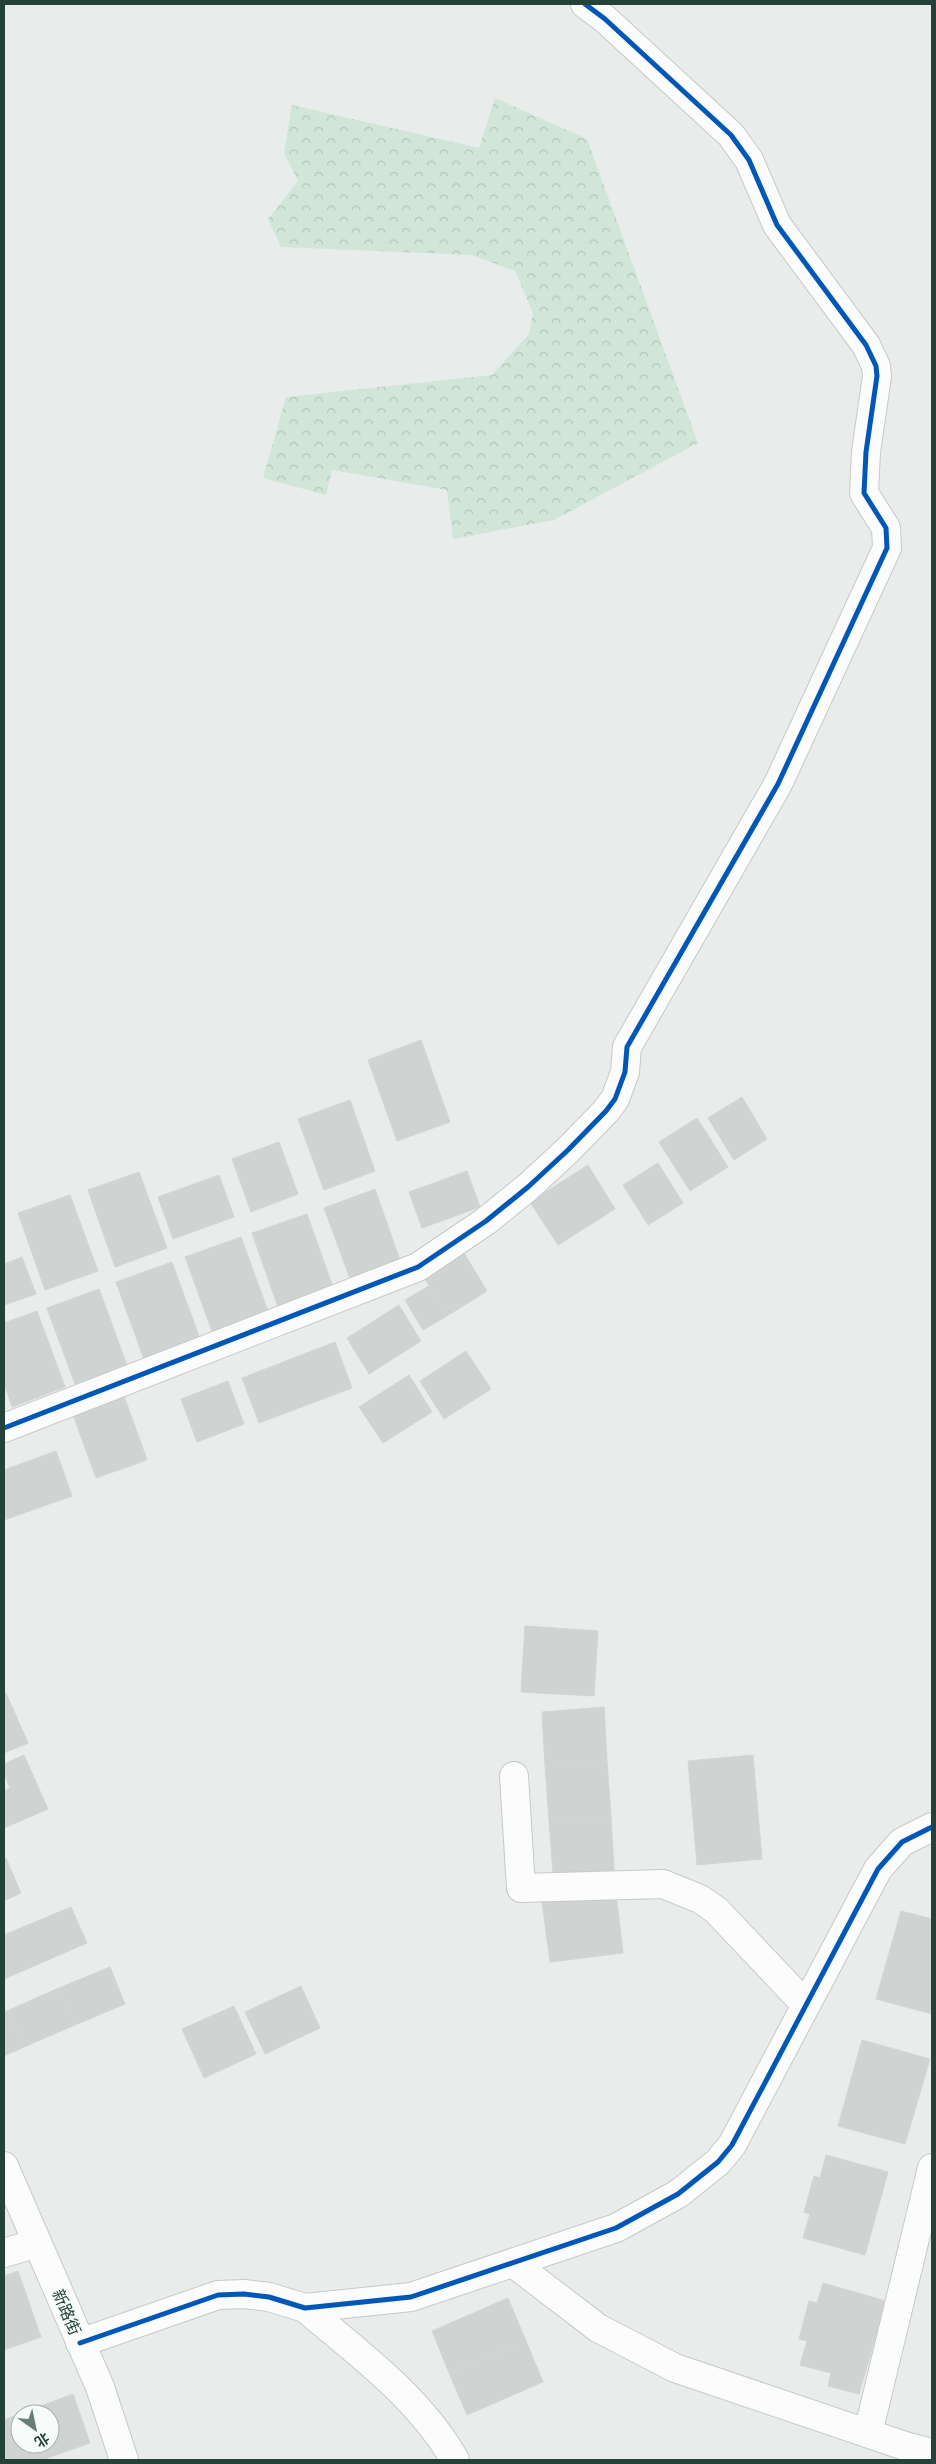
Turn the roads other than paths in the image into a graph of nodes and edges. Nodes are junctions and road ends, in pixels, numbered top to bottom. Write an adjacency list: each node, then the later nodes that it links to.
1 (585, 4): 2 (street)
2 (4, 1428)
3 (514, 1776): 5 (street)
4 (932, 1827): 5 (street)
5 (806, 2005): 10 (street)
6 (4, 2166): 8 (street, 新路街)
7 (932, 2168): 13 (street)
8 (37, 2243): 9 (street); 12 (street, 新路街)
9 (4, 2252)
10 (513, 2263): 11 (street); 13 (street)
11 (305, 2308): 12 (street); 16 (street)
12 (80, 2343): 15 (street, 新路街)
13 (868, 2433): 14 (street)
14 (932, 2452)
15 (124, 2460)
16 (455, 2460)

